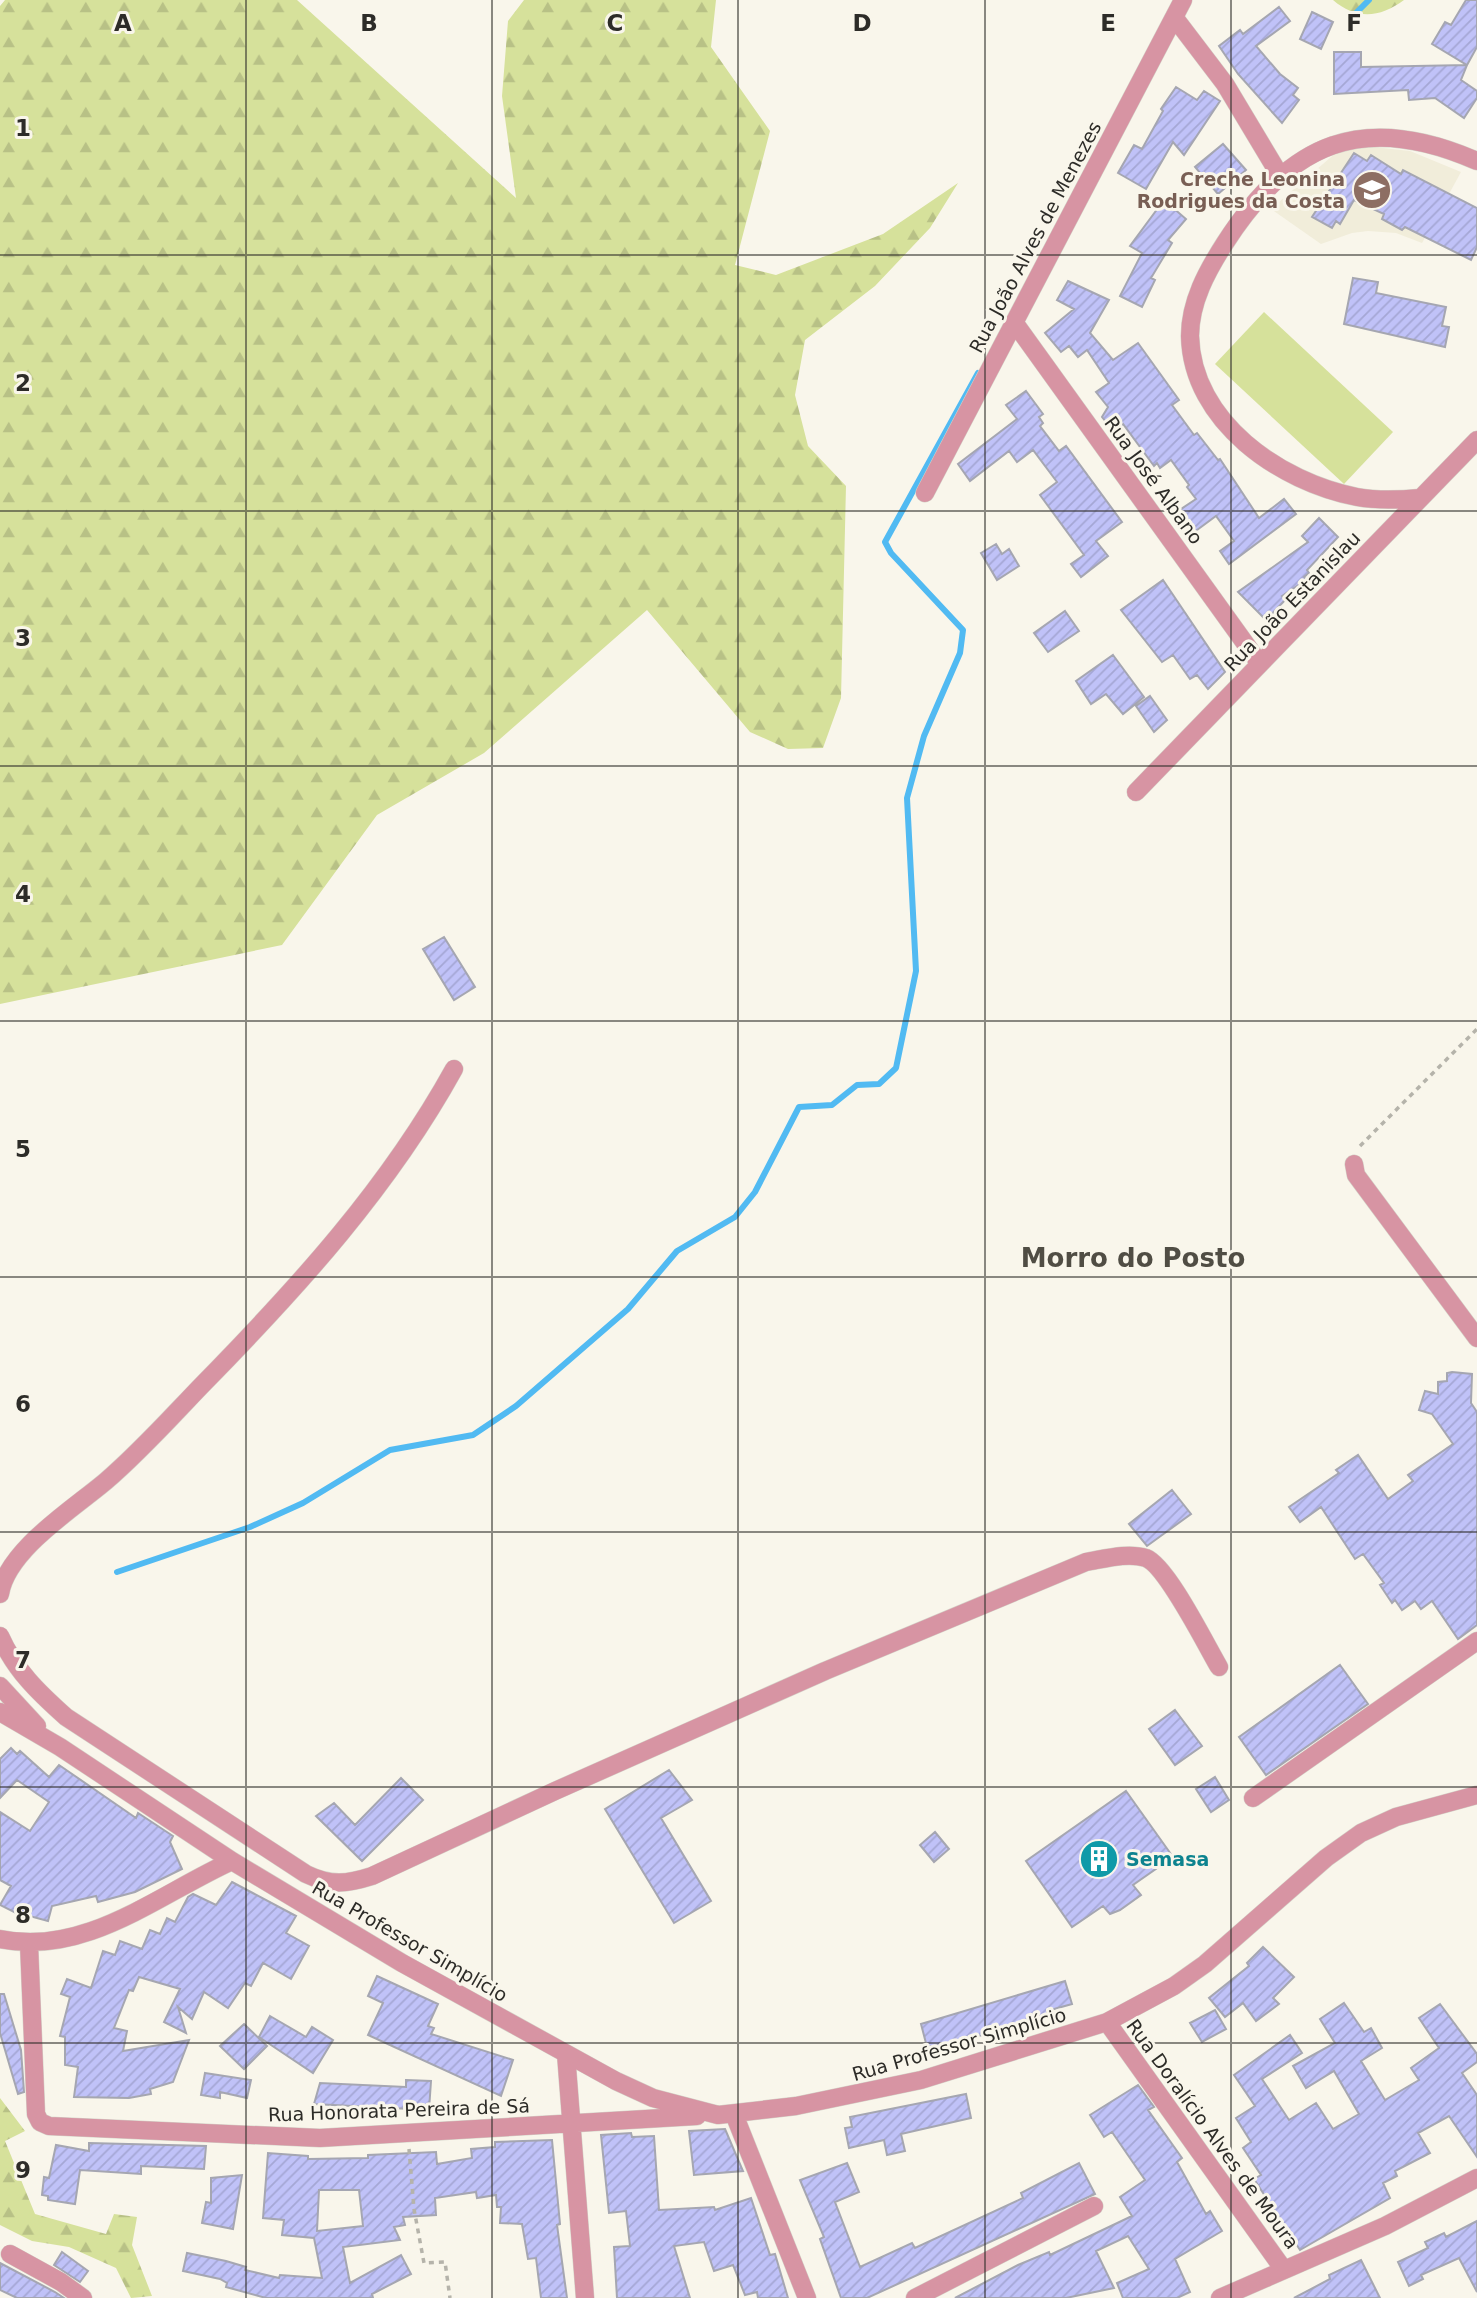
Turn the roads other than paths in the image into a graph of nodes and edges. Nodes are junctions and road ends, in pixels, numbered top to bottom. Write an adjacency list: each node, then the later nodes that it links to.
1 (1183, 0): 2 (street, Rua João Alves de Menezes)
2 (1174, 17): 4 (street); 5 (street, Rua João Alves de Menezes)
3 (1477, 160): 4 (street)
4 (1279, 174): 8 (street)
5 (1014, 322): 7 (street, Rua João Alves de Menezes); 9 (street, Rua José Albano)
6 (1477, 440): 8 (street, Rua João Estanislau)
7 (925, 494)
8 (1420, 498): 9 (street, Rua João Estanislau)
9 (1260, 664): 10 (street, Rua João Estanislau)
10 (1136, 792)
11 (454, 1069): 14 (street)
12 (1354, 1164): 13 (street)
13 (1477, 1338)
14 (0, 1594)
15 (0, 1636): 17 (street)
16 (1477, 1641): 22 (street)
17 (1219, 1667)
18 (0, 1686): 20 (street, Rua Professor Simplício)
19 (0, 1712): 20 (street, Rua Professor Simplício)
20 (60, 1747): 23 (street, Rua Professor Simplício)
21 (1477, 1795): 26 (street, Rua Professor Simplício)
22 (1253, 1798)
23 (232, 1861): 25 (street); 27 (street, Rua Professor Simplício)
24 (0, 1939): 25 (street)
25 (29, 1944): 29 (street, Rua Honorata Pereira de Sá)
26 (1107, 2022): 28 (street, Rua Professor Simplício); 33 (street, Rua Doralício Alves de Moura)
27 (566, 2054): 28 (street, Rua Professor Simplício); 29 (street)
28 (726, 2115): 29 (street, Rua Honorata Pereira de Sá); 36 (street)
29 (571, 2124): 35 (street)
30 (1477, 2178): 33 (street)
31 (1094, 2206): 37 (street)
32 (10, 2255): 34 (street)
33 (1284, 2270): 38 (street)
34 (83, 2298)
35 (585, 2298)
36 (807, 2298)
37 (915, 2298)
38 (1220, 2298)

